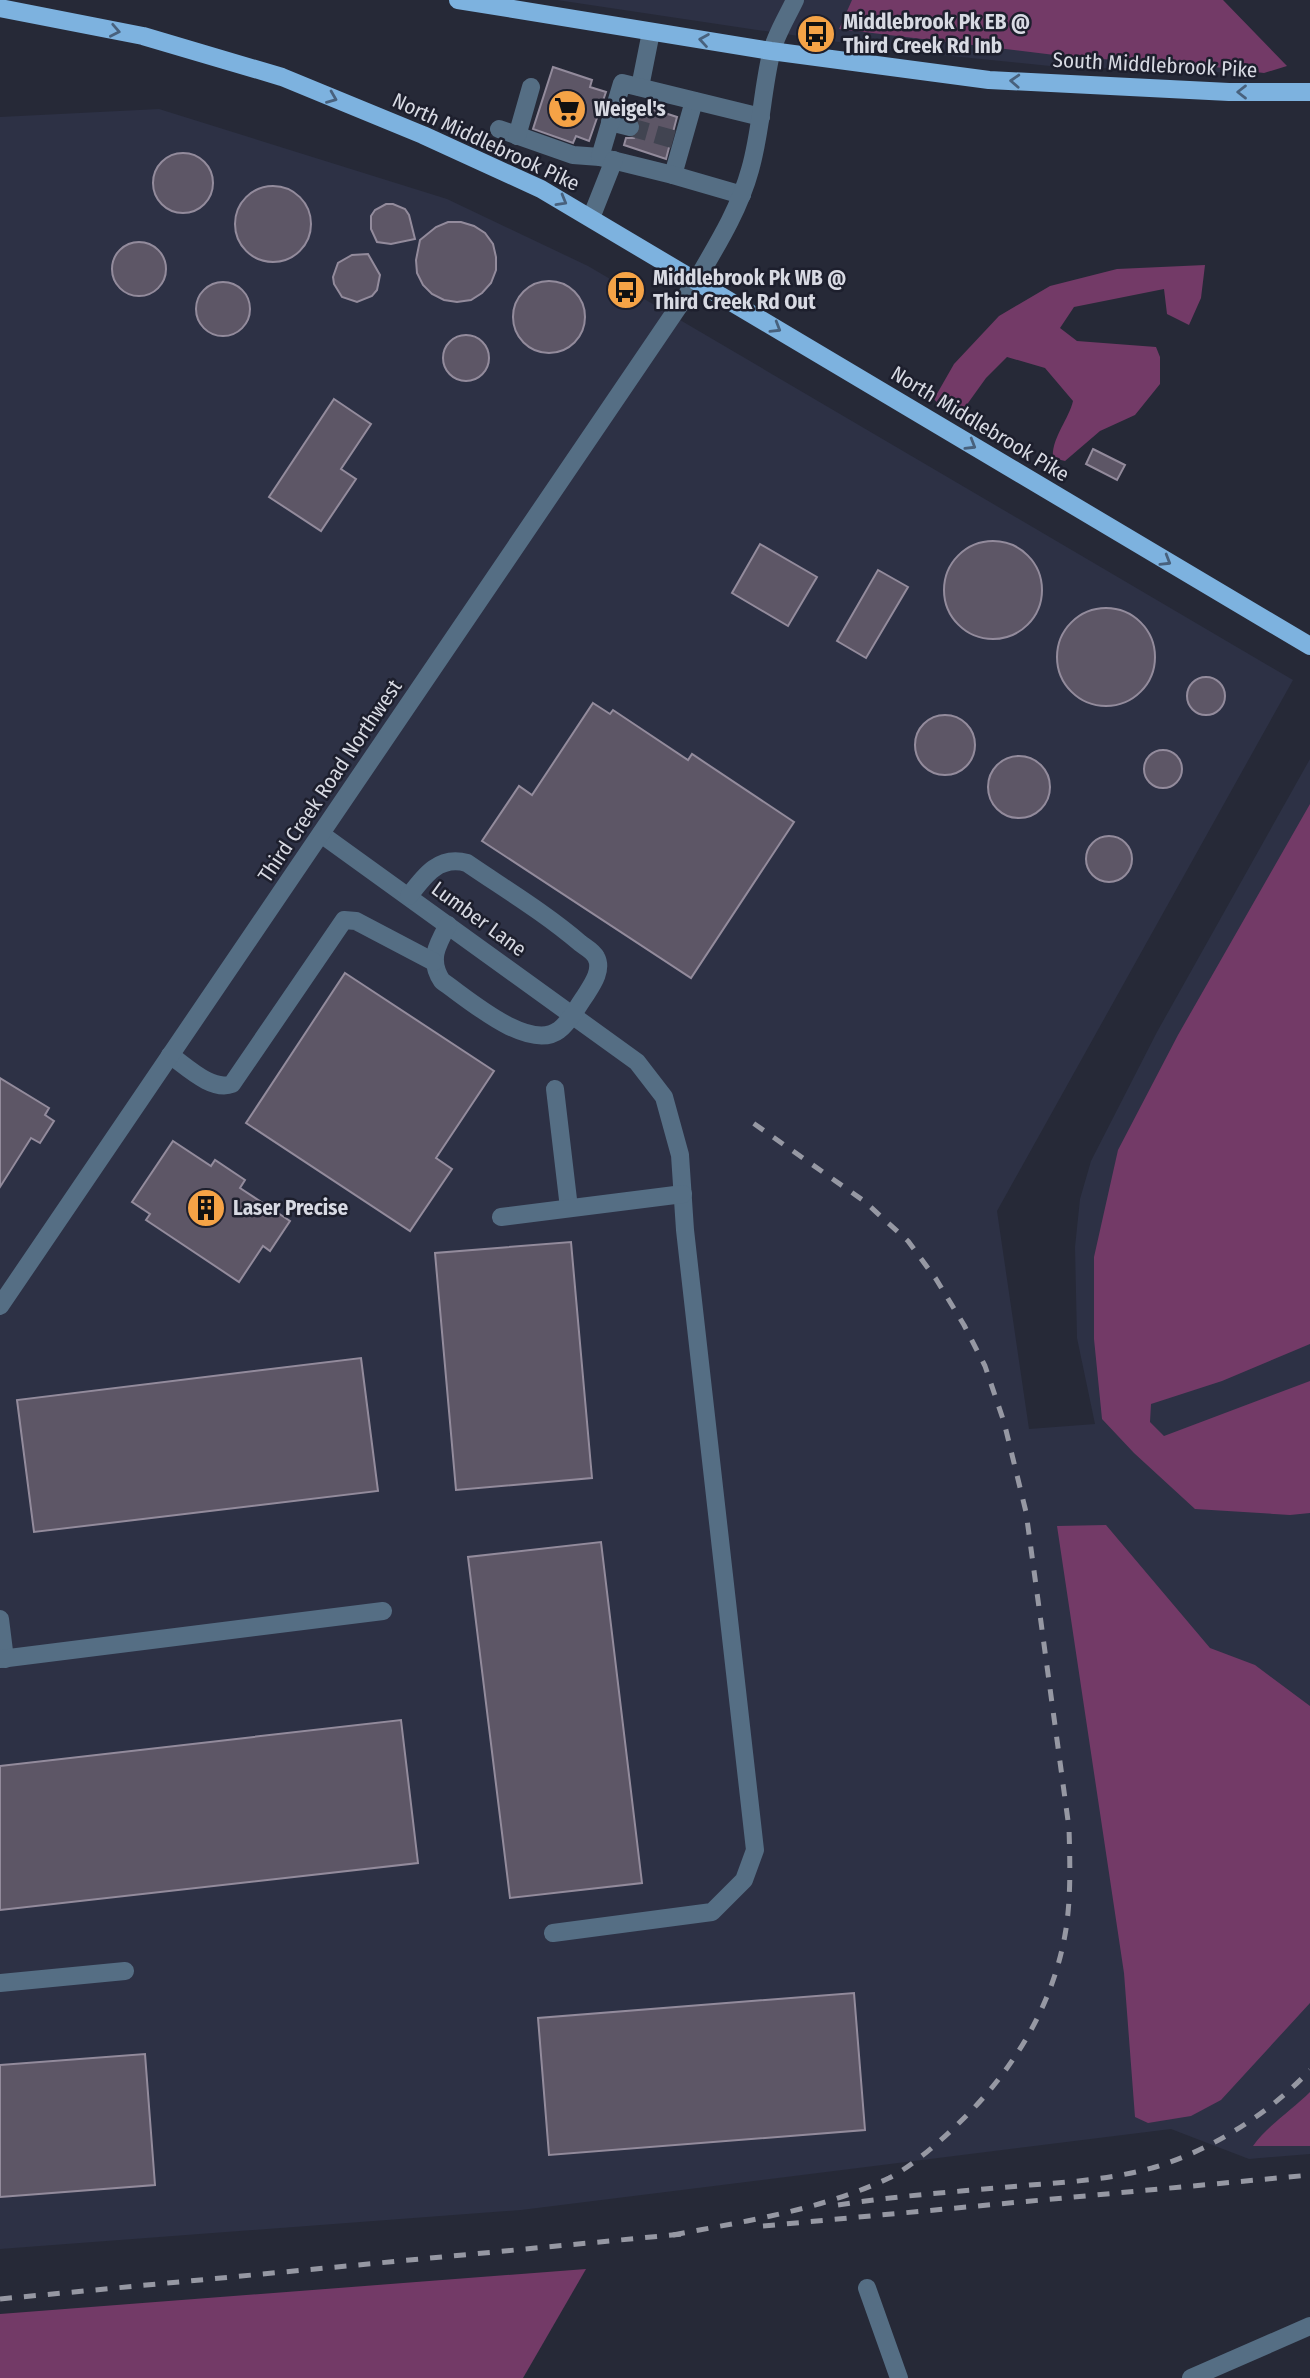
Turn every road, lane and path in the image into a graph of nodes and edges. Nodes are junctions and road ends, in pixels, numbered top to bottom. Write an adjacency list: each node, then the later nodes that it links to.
1 (457, 0): 6 (main road, South Middlebrook Pike)
2 (795, 0): 7 (street, Third Creek Road Northwest)
3 (0, 8): 4 (main road, North Middlebrook Pike)
4 (66, 21): 5 (main road); 20 (main road, North Middlebrook Pike, one-way to 20)
5 (0, 22)
6 (651, 32): 7 (main road, South Middlebrook Pike, one-way to 6); 9 (street)
7 (771, 51): 10 (main road, South Middlebrook Pike, one-way to 7); 12 (street, Third Creek Road Northwest)
8 (531, 87): 16 (street)
9 (640, 87): 11 (street); 13 (street)
10 (1310, 92)
11 (694, 101): 12 (street); 18 (street)
12 (761, 117): 19 (street, Third Creek Road Northwest)
13 (610, 122): 14 (street); 17 (street)
14 (629, 127)
15 (499, 129): 16 (street)
16 (517, 135): 17 (street)
17 (607, 158): 18 (street); 20 (street)
18 (673, 174): 19 (street)
19 (742, 195): 21 (street, Third Creek Road Northwest)
20 (591, 218): 21 (main road, North Middlebrook Pike)
21 (696, 281): 22 (main road, North Middlebrook Pike, one-way to 22); 23 (street, Third Creek Road Northwest)
22 (1310, 646)
23 (321, 834): 24 (street, Lumber Lane); 28 (street, Third Creek Road Northwest)
24 (409, 896): 25 (street, Lumber Lane); 27 (street)
25 (448, 925): 26 (street); 27 (street, Lumber Lane)
26 (434, 962): 27 (street); 28 (street)
27 (572, 1014): 30 (street, Lumber Lane)
28 (170, 1055): 33 (street, Third Creek Road Northwest)
29 (555, 1089): 31 (street)
30 (683, 1194): 31 (street); 37 (street, Lumber Lane)
31 (569, 1208): 32 (street)
32 (501, 1217)
33 (0, 1306)
34 (383, 1611): 36 (street)
35 (0, 1619): 36 (street)
36 (3, 1659)
37 (553, 1933)
38 (125, 1971): 39 (street)
39 (0, 1983)
40 (867, 2288): 42 (street)
41 (1310, 2326): 43 (street)
42 (899, 2378)
43 (1191, 2378)

